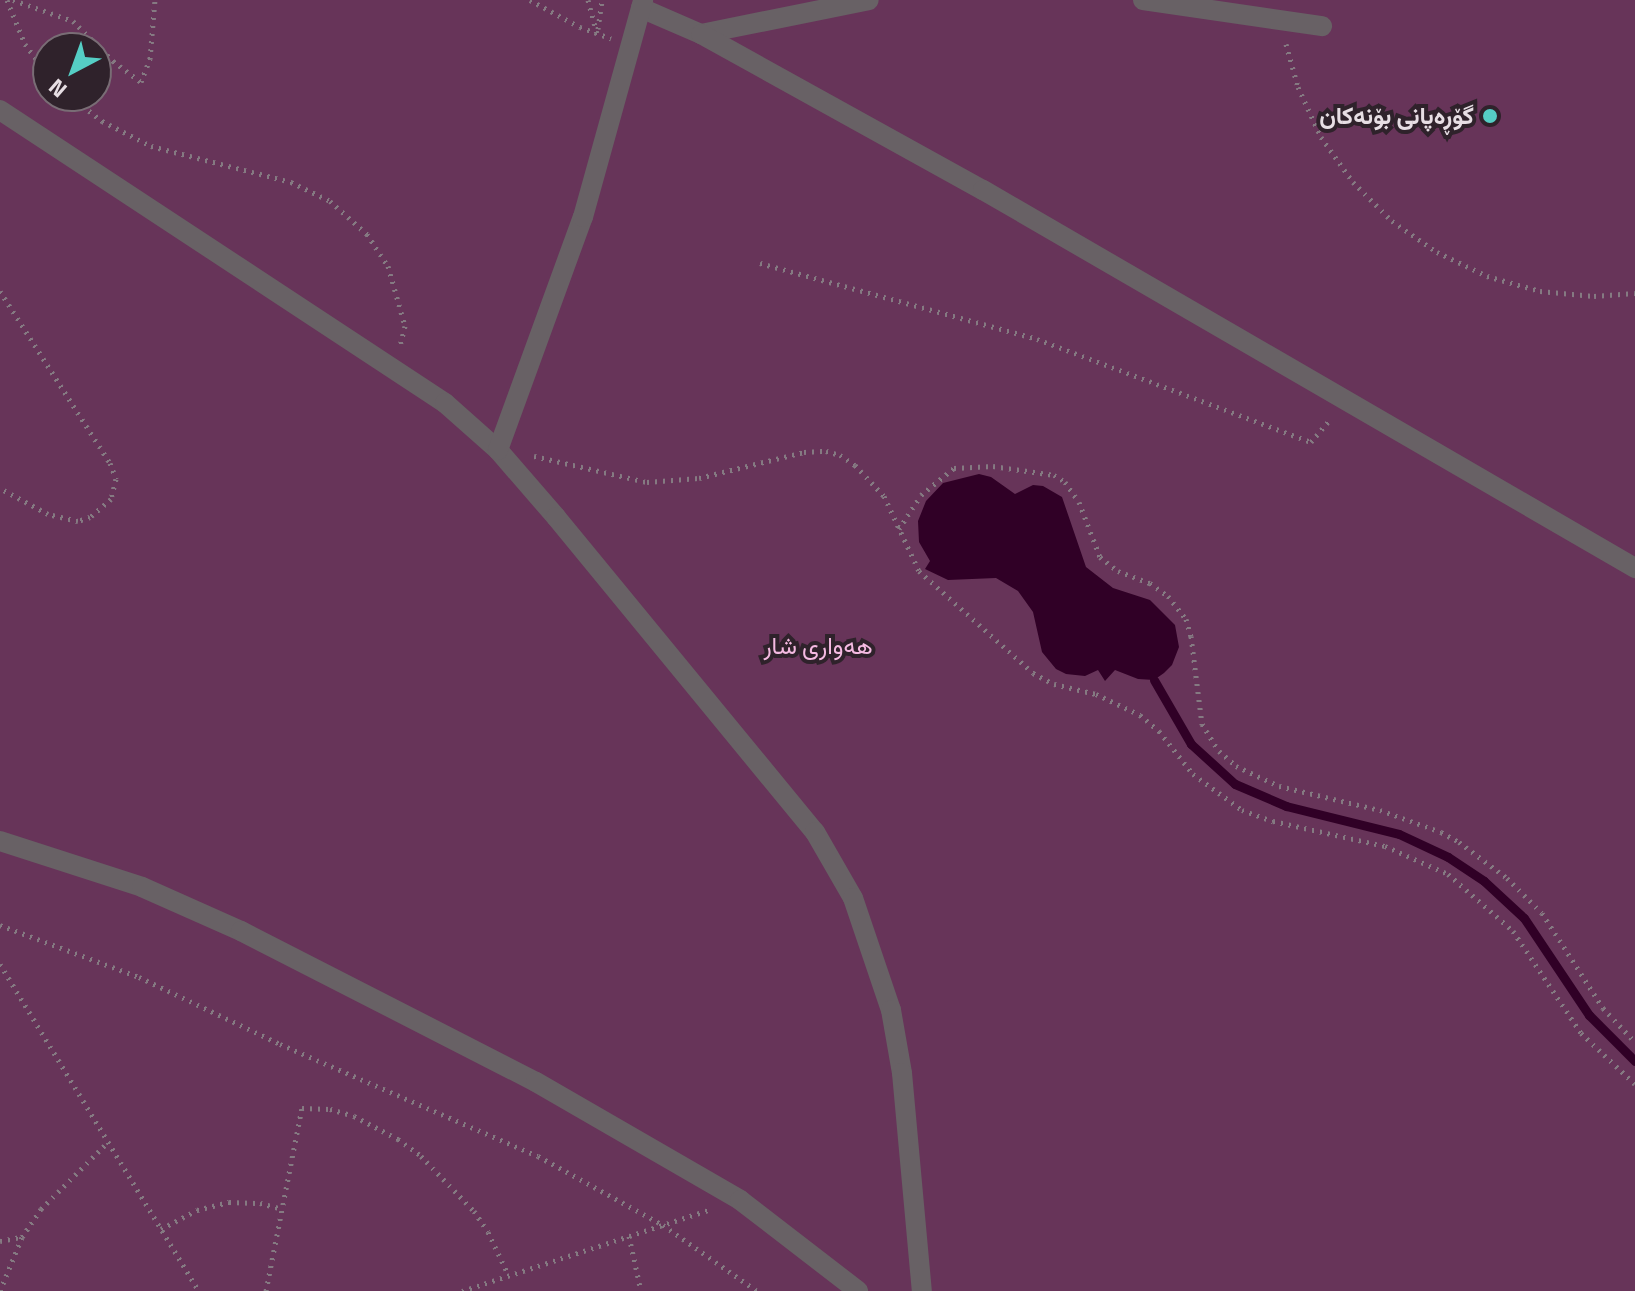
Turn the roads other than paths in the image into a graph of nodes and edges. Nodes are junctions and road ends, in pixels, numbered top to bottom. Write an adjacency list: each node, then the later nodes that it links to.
1 (869, 0): 5 (street)
2 (1143, 0): 4 (street)
3 (642, 4): 5 (street); 7 (street)
4 (1322, 26)
5 (701, 34): 8 (street)
6 (0, 110): 7 (street)
7 (498, 450): 11 (street)
8 (1635, 568)
9 (0, 841): 10 (street)
10 (858, 1291)
11 (922, 1291)

